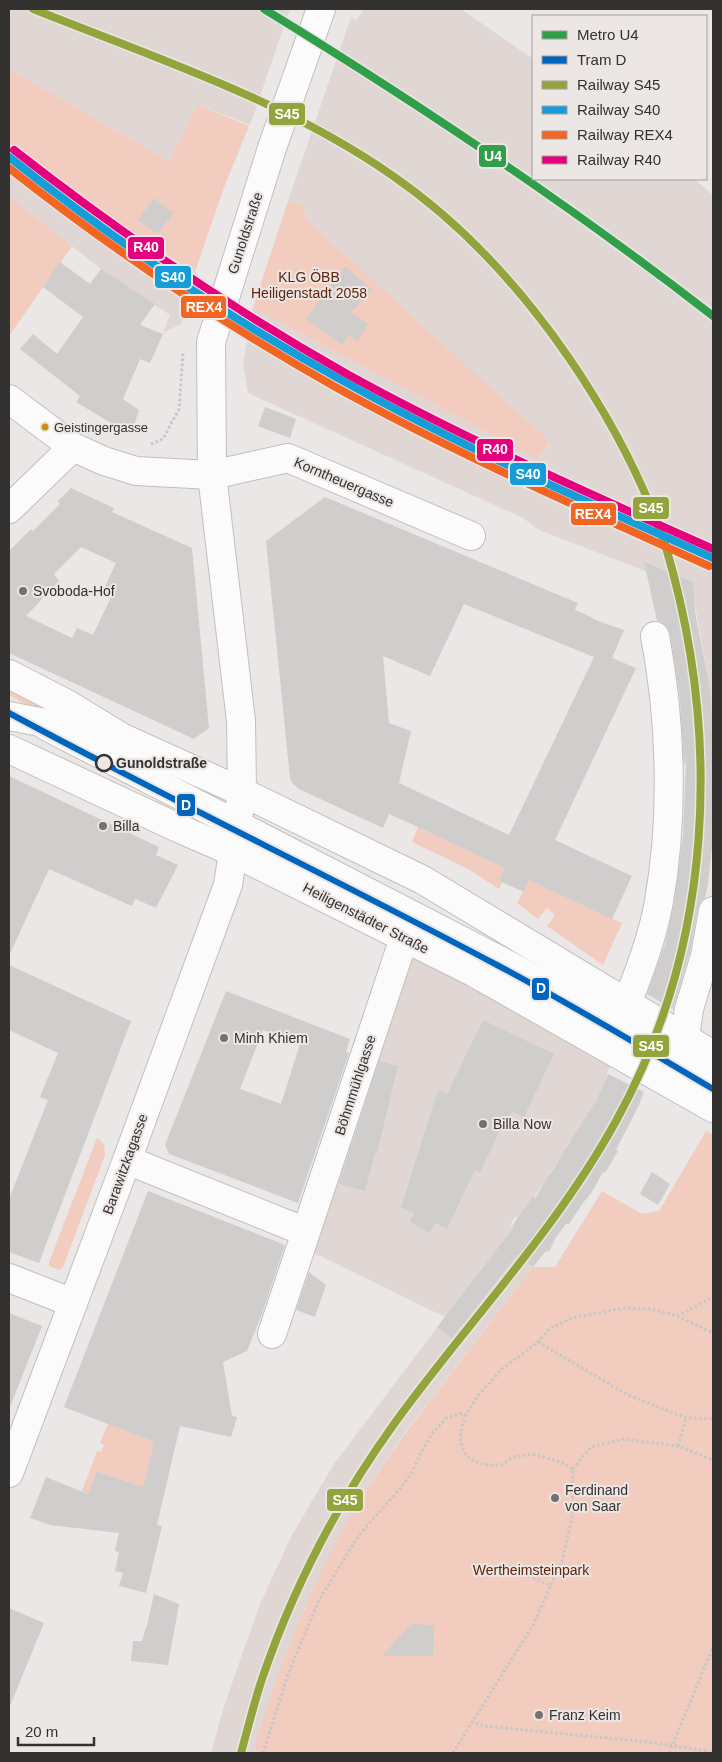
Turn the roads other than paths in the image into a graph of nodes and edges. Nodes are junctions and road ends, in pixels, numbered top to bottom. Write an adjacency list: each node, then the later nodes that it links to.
1 (321, 9): 4 (main road, Gunoldstraße)
2 (9, 398): 3 (main road, Korntheuergasse)
3 (73, 447): 4 (main road, Korntheuergasse); 5 (main road)
4 (212, 475): 6 (main road, Korntheuergasse); 14 (main road, Gunoldstraße)
5 (9, 509)
6 (471, 536)
7 (655, 636): 20 (main road)
8 (9, 674): 12 (main road, Heiligenstädter Straße)
9 (9, 707): 11 (main road)
10 (9, 716): 11 (main road, Heiligenstädter Straße)
11 (37, 722): 12 (main road, Heiligenstädter Straße); 15 (main road)
12 (123, 738): 14 (main road, Heiligenstädter Straße)
13 (9, 749): 16 (main road, Heiligenstädter Straße)
14 (242, 792): 15 (main road, Gunoldstraße); 20 (main road, Heiligenstädter Straße)
15 (238, 825): 16 (main road, Gunoldstraße); 22 (main road)
16 (233, 852): 18 (main road, Heiligenstädter Straße); 25 (main road, Barawitzkagasse)
17 (713, 911): 22 (main road)
18 (404, 938): 22 (main road, Heiligenstädter Straße); 26 (main road, Böhmmühlgasse)
19 (713, 987): 22 (main road)
20 (627, 1003): 22 (main road, Heiligenstädter Straße)
21 (713, 1055): 22 (main road, Heiligenstädter Straße)
22 (675, 1060): 23 (main road); 24 (main road, Heiligenstädter Straße)
23 (713, 1083)
24 (713, 1108)
25 (127, 1160): 26 (main road); 28 (main road, Barawitzkagasse)
26 (306, 1232): 29 (main road, Böhmmühlgasse)
27 (9, 1278): 28 (main road)
28 (73, 1303): 30 (main road, Barawitzkagasse)
29 (272, 1334)
30 (9, 1473)

